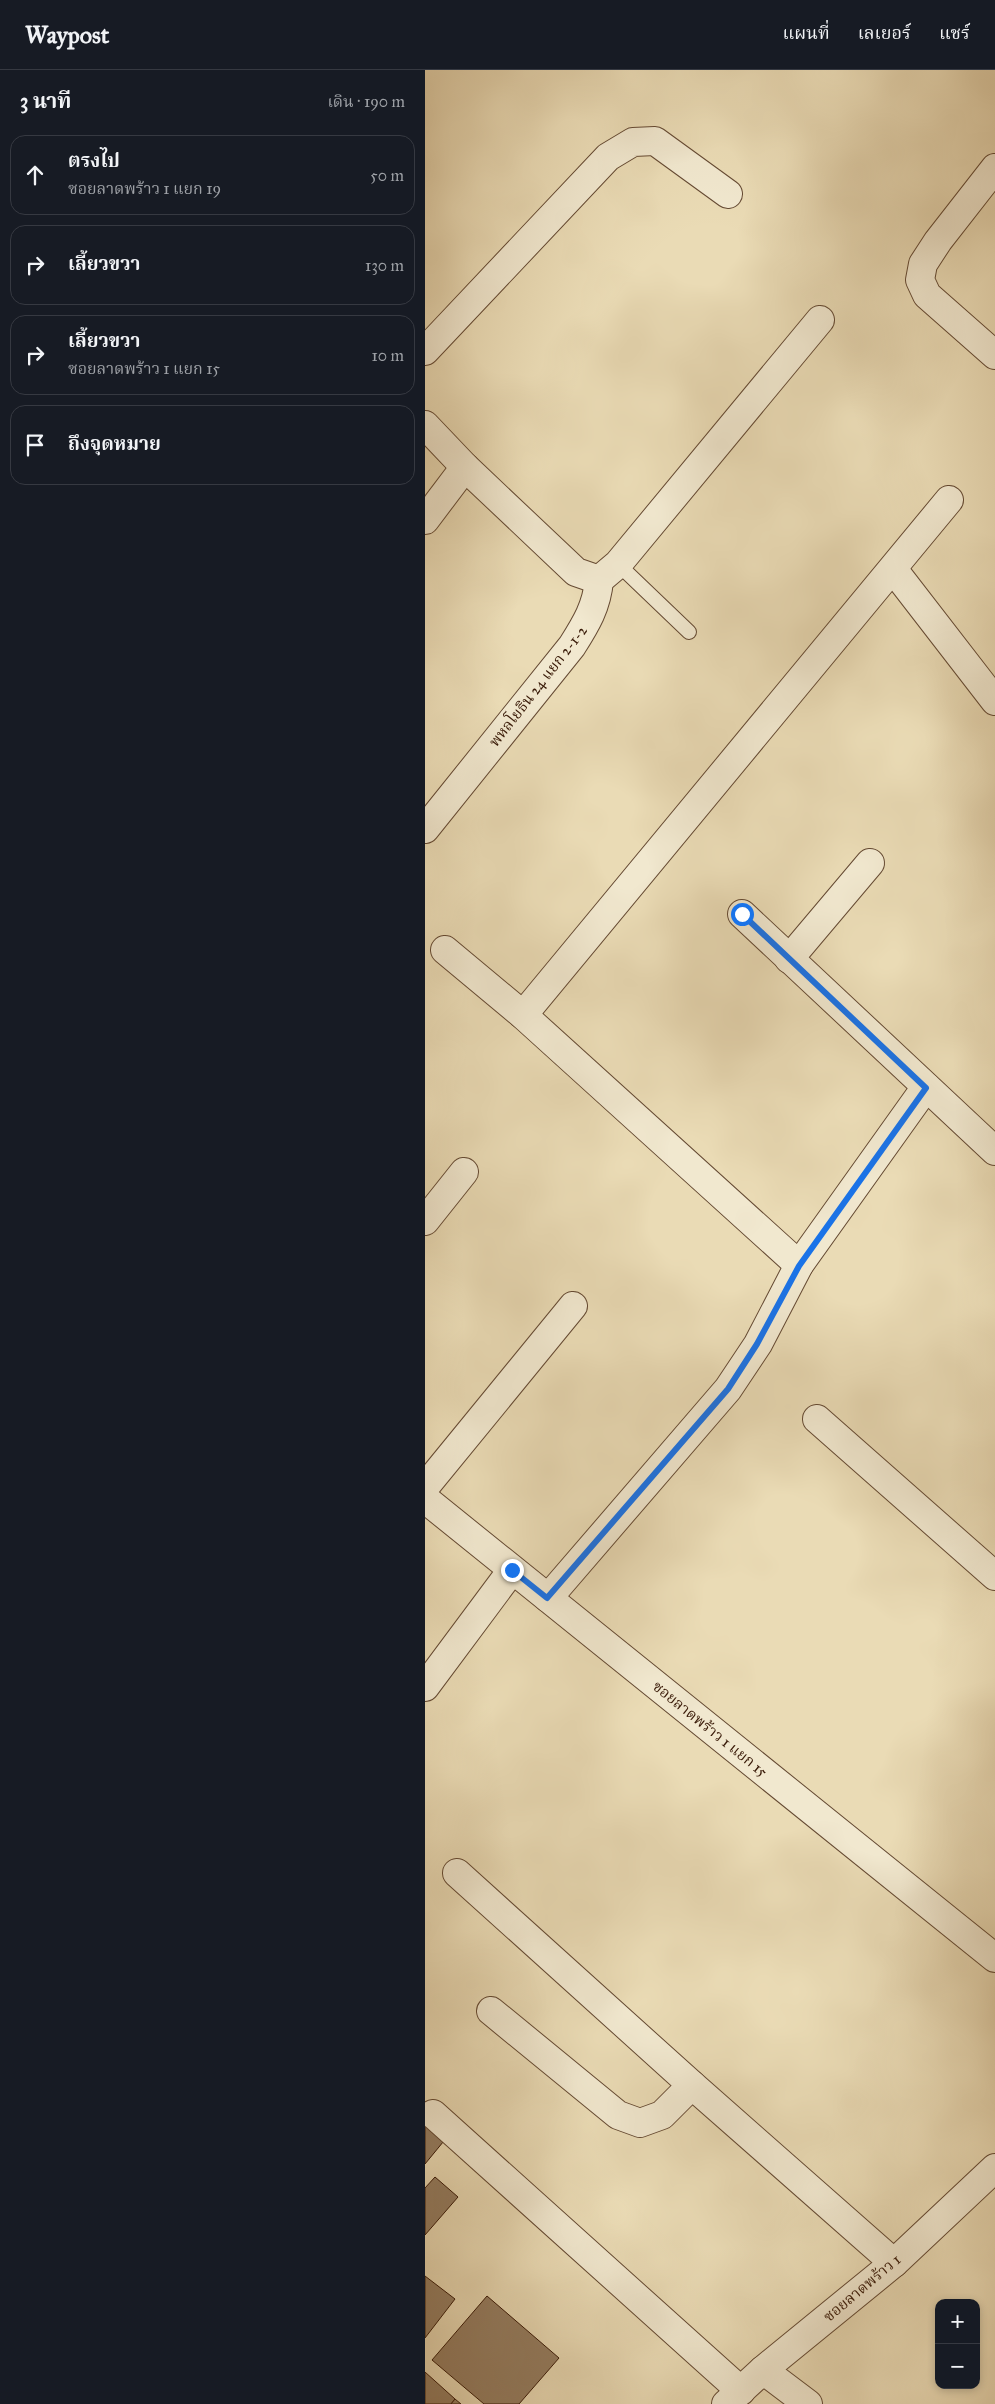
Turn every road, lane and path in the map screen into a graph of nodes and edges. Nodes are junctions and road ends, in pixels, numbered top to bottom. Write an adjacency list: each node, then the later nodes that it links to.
1 (995, 168): 5 (street)
2 (728, 194): 4 (street)
3 (820, 320): 11 (street)
4 (425, 351)
5 (995, 355)
6 (425, 424): 7 (street)
7 (465, 467): 9 (street); 11 (street)
8 (949, 500): 10 (street)
9 (425, 520)
10 (893, 569): 13 (street); 19 (street)
11 (609, 572): 12 (lane); 14 (street, พหลโยธิน 24 แยก 2-1-2)
12 (689, 632)
13 (995, 701)
14 (425, 829)
15 (869, 863): 18 (street)
16 (742, 914): 18 (street)
17 (445, 950): 19 (street)
18 (789, 959): 20 (street)
19 (523, 1015): 24 (street)
20 (926, 1088): 21 (street); 24 (street)
21 (995, 1151)
22 (464, 1172): 23 (street)
23 (425, 1221)
24 (799, 1266): 31 (street)
25 (573, 1306): 27 (street)
26 (817, 1420): 30 (street)
27 (425, 1487)
28 (425, 1499): 29 (street, ซอยลาดพร้าว 1 แยก 15)
29 (512, 1570): 31 (street, ซอยลาดพร้าว 1 แยก 15); 32 (street)
30 (995, 1576)
31 (547, 1598): 34 (street, ซอยลาดพร้าว 1 แยก 15)
32 (425, 1687)
33 (457, 1873): 36 (street)
34 (995, 1958)
35 (491, 2011): 36 (street)
36 (691, 2085): 39 (street)
37 (433, 2114): 41 (street)
38 (995, 2168): 39 (street, ซอยลาดพร้าว 1)
39 (894, 2263): 40 (street, ซอยลาดพร้าว 1)
40 (763, 2370): 41 (street, ซอยลาดพร้าว 1); 42 (street)
41 (734, 2398)
42 (807, 2404)

